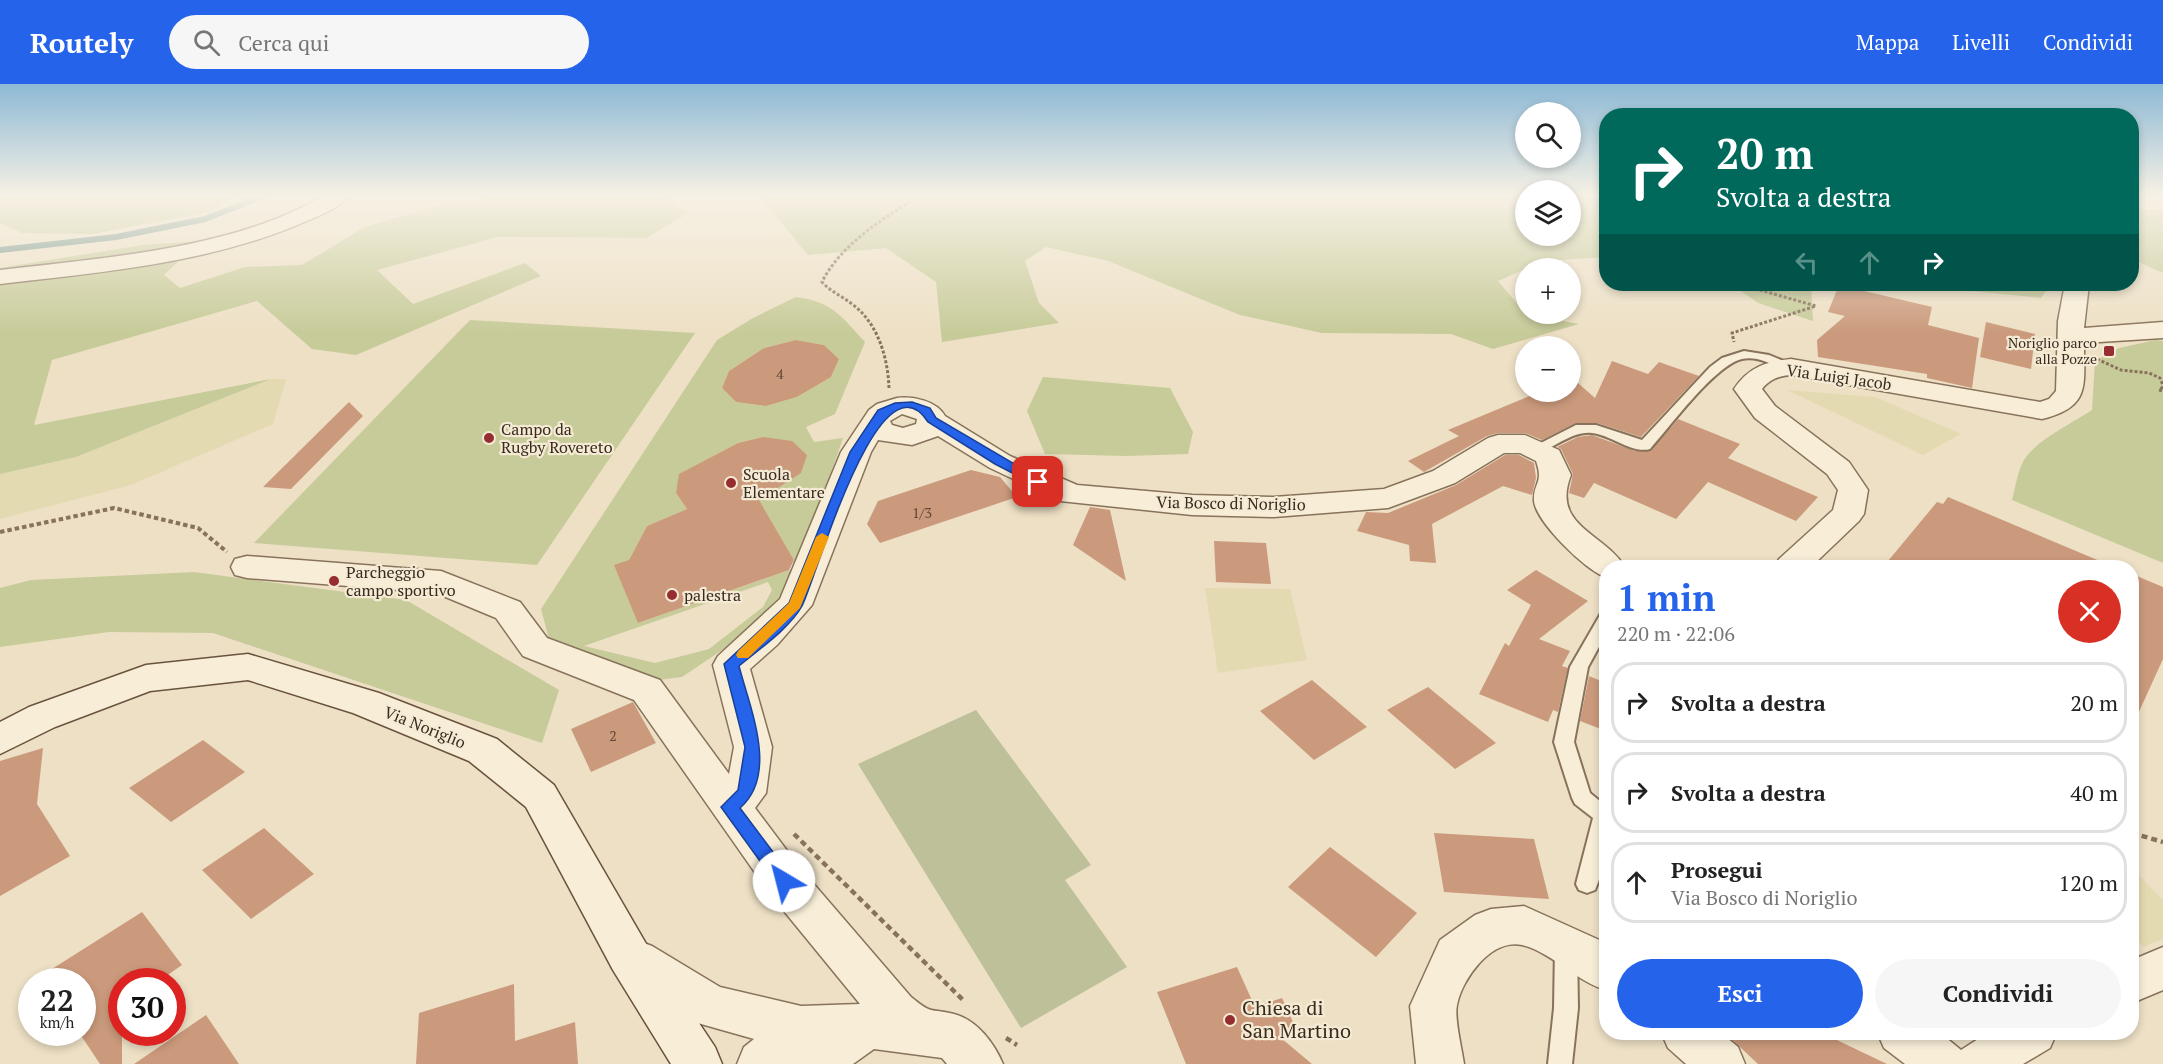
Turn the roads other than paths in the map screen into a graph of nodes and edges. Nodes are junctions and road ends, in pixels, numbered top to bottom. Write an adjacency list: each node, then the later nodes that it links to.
1 (224, 242): 2 (street)
2 (0, 277)
3 (2077, 291): 5 (street, Via Luigi Jacob)
4 (2163, 330): 5 (street)
5 (2072, 341): 6 (street, Via Luigi Jacob)
6 (1791, 367): 7 (lane); 9 (street, Via Luigi Jacob)
7 (1536, 449): 8 (street); 13 (street, Via Bosco di Noriglio)
8 (1602, 560)
9 (1799, 560)
10 (247, 567): 13 (street)
11 (1599, 631): 14 (lane)
12 (0, 739): 18 (street, Via Noriglio)
13 (729, 807): 22 (street)
14 (1599, 811)
15 (1599, 838): 16 (lane)
16 (1587, 884)
17 (1566, 946): 19 (street); 30 (street); 31 (lane)
18 (629, 956): 26 (street); 28 (street, Via Noriglio)
19 (1599, 964)
20 (2163, 968): 21 (street)
21 (2139, 979)
22 (918, 1032): 26 (street); 27 (street)
23 (1694, 1040): 32 (street)
24 (1912, 1040): 33 (street)
25 (2020, 1040): 34 (street)
26 (808, 1046): 29 (street)
27 (998, 1047)
28 (698, 1064)
29 (761, 1064)
30 (1440, 1064)
31 (1560, 1064)
32 (1721, 1064)
33 (1943, 1064)
34 (1979, 1064)

